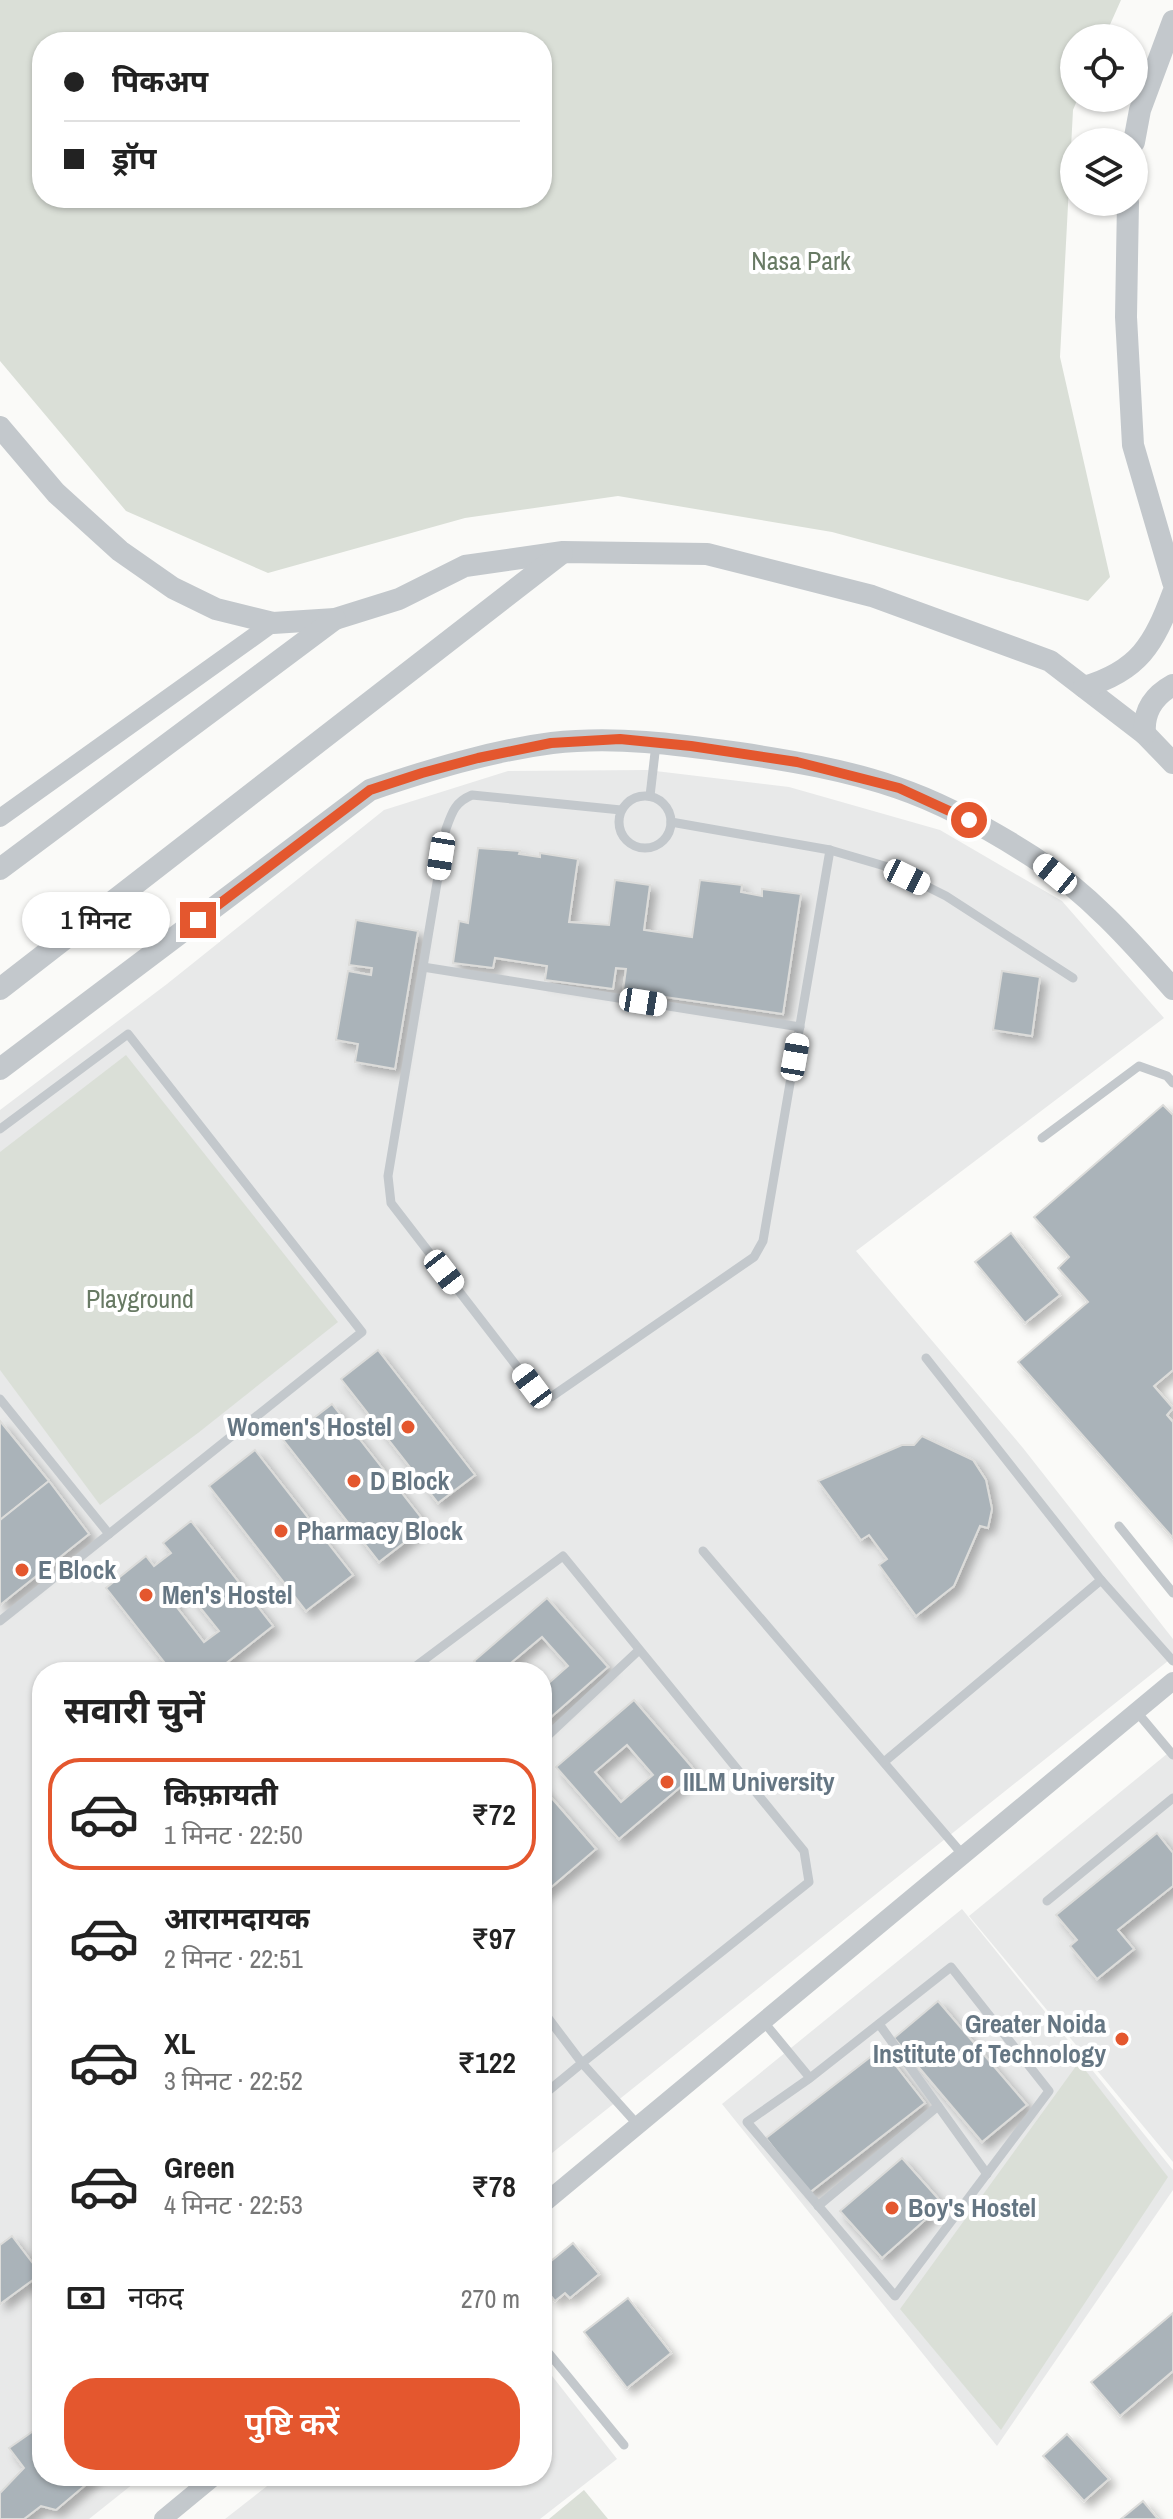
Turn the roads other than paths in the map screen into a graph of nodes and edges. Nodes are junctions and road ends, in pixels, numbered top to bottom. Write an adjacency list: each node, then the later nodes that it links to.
1 (1173, 21): 2 (street)
2 (1137, 128)
3 (1128, 216): 6 (street)
4 (0, 427): 9 (street)
5 (563, 552): 8 (street); 11 (street); 23 (street)
6 (1173, 582)
7 (1173, 593): 11 (street)
8 (335, 619): 9 (street); 20 (street)
9 (273, 623): 17 (street)
10 (1173, 685): 12 (street)
11 (1084, 687): 12 (street)
12 (1145, 734): 14 (street)
13 (656, 742): 15 (lane); 24 (street); 26 (street)
14 (1173, 763)
15 (650, 796): 16 (lane); 18 (lane)
16 (621, 810): 18 (lane); 21 (lane)
17 (0, 818)
18 (671, 822): 19 (lane)
19 (830, 850): 22 (lane); 25 (lane)
20 (0, 869)
21 (423, 967): 25 (lane); 25 (lane)
22 (1073, 978)
23 (0, 989)
24 (1173, 989)
25 (800, 1027)
26 (0, 1069)
27 (1173, 1083): 29 (lane)
28 (0, 1129): 33 (lane)
29 (1042, 1138)
30 (926, 1358): 35 (lane)
31 (0, 1399): 33 (lane)
32 (1119, 1526): 36 (lane)
33 (109, 1534): 37 (lane)
34 (703, 1551): 45 (lane)
35 (1101, 1580): 39 (lane); 45 (lane)
36 (1173, 1593)
37 (0, 1621)
38 (638, 1651): 40 (lane); 43 (lane); 52 (lane)
39 (1173, 1661)
40 (421, 1662)
41 (1173, 1681): 42 (street)
42 (1136, 1711): 44 (lane); 47 (street)
43 (552, 1732)
44 (1173, 1755)
45 (884, 1762): 47 (lane)
46 (1173, 1798): 48 (lane)
47 (963, 1855): 49 (street)
48 (1047, 1901)
49 (763, 2021): 53 (lane); 56 (street)
50 (552, 2023): 52 (lane)
51 (879, 2024): 53 (lane); 55 (lane); 57 (lane)
52 (582, 2063): 54 (lane); 56 (lane)
53 (810, 2078): 59 (lane)
54 (552, 2088)
55 (938, 2106): 57 (lane); 59 (lane)
56 (638, 2125): 58 (street)
57 (987, 2174): 59 (lane)
58 (552, 2197)
59 (818, 2206)
60 (552, 2357): 61 (lane)
61 (624, 2445)
62 (203, 2486): 63 (street)
63 (163, 2519)

